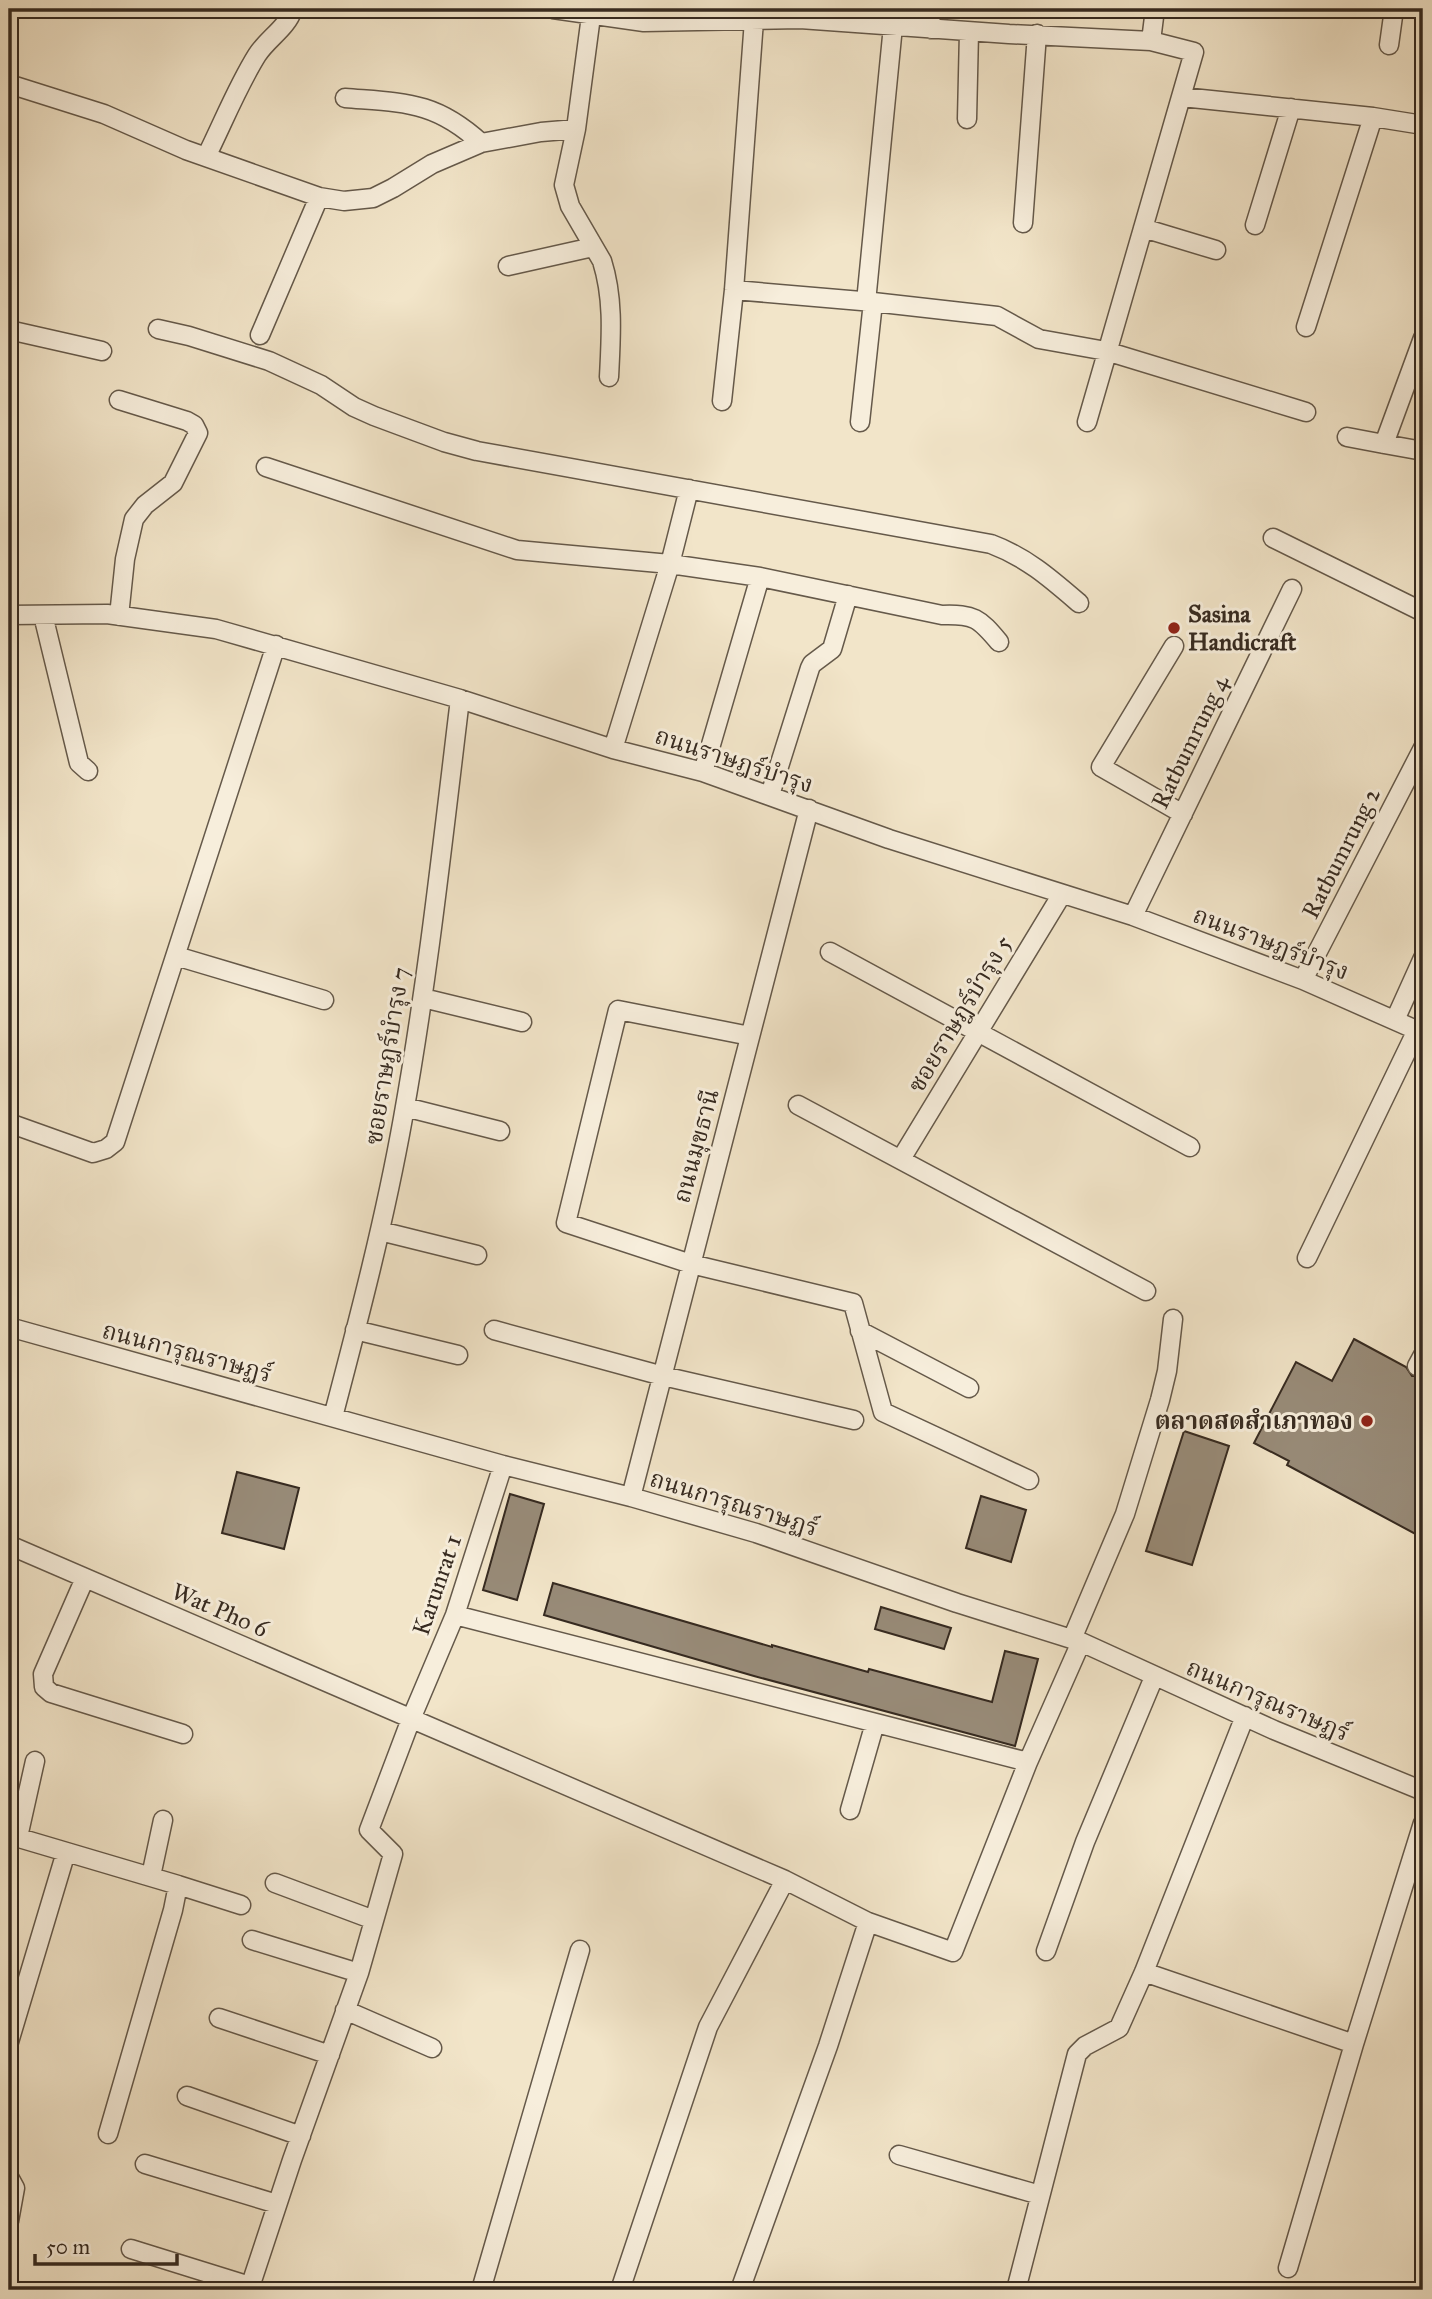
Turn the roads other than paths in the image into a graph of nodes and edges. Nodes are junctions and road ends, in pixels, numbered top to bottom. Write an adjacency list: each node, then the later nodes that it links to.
1 (293, 9): 24 (street)
2 (553, 9): 7 (street)
3 (931, 9): 10 (street)
4 (1155, 9): 13 (street)
5 (1394, 9): 14 (street)
6 (730, 15): 7 (street); 8 (street)
7 (591, 16): 22 (street)
8 (754, 20): 9 (street); 32 (street)
9 (893, 26): 10 (street); 33 (street)
10 (930, 29): 11 (street)
11 (969, 32): 12 (street); 20 (street)
12 (1037, 34): 13 (street); 26 (street)
13 (1151, 41): 16 (street)
14 (1389, 45)
15 (9, 84): 24 (street)
16 (1182, 97): 18 (street); 28 (street)
17 (345, 98): 23 (street)
18 (1291, 108): 19 (street); 27 (street)
19 (1373, 117): 21 (street); 34 (street)
20 (967, 119)
21 (1423, 125)
22 (576, 129): 23 (street); 29 (street)
23 (481, 144): 25 (street)
24 (206, 157): 25 (street)
25 (319, 197): 37 (street)
26 (1023, 223)
27 (1255, 225)
28 (1143, 228): 30 (street); 40 (street)
29 (593, 247): 31 (street); 41 (street)
30 (1216, 250)
31 (508, 266)
32 (734, 290): 33 (street); 43 (street)
33 (869, 302): 40 (street); 45 (street)
34 (1306, 327)
35 (158, 329): 51 (street)
36 (9, 330): 39 (street)
37 (260, 335)
38 (1423, 338): 48 (street)
39 (102, 351)
40 (1106, 351): 44 (street); 46 (street)
41 (609, 377)
42 (119, 400): 61 (street)
43 (722, 401)
44 (1306, 412)
45 (860, 422)
46 (1087, 422)
47 (1347, 437): 48 (street)
48 (1384, 444): 49 (street)
49 (1423, 451)
50 (266, 467): 53 (street)
51 (689, 489): 53 (street); 57 (street)
52 (1273, 538): 58 (street)
53 (670, 564): 54 (street); 66 (street)
54 (760, 576): 56 (street); 69 (street)
55 (1292, 589): 72 (street, Ratbumrung 4)
56 (848, 595): 62 (street); 70 (street)
57 (1079, 603)
58 (1423, 612)
59 (9, 615): 60 (street, ถนนราษฎร์บำรุง)
60 (43, 615): 61 (street, ถนนราษฎร์บำรุง); 68 (street)
61 (119, 616): 63 (street, ถนนราษฎร์บำรุง)
62 (999, 642)
63 (276, 645): 65 (street, ถนนราษฎร์บำรุง); 76 (street)
64 (1174, 646): 72 (street)
65 (460, 699): 66 (street, ถนนราษฎร์บำรุง); 79 (street, ซอยราษฎร์บำรุง 7)
66 (613, 748): 69 (street, ถนนราษฎร์บำรุง)
67 (1423, 748): 78 (street, Ratbumrung 2)
68 (88, 771)
69 (703, 772): 70 (street, ถนนราษฎร์บำรุง)
70 (770, 795): 71 (street, ถนนราษฎร์บำรุง)
71 (809, 809): 73 (street, ถนนราษฎร์บำรุง); 85 (street, ถนนมุขธานี)
72 (1182, 814): 74 (street, Ratbumrung 4)
73 (1062, 894): 74 (street, ถนนราษฎร์บำรุง); 83 (street, ซอยราษฎร์บำรุง 5)
74 (1133, 916): 78 (street, ถนนราษฎร์บำรุง)
75 (830, 952): 83 (street)
76 (176, 956): 80 (street); 88 (street)
77 (1423, 958): 81 (street)
78 (1303, 980): 81 (street, ถนนราษฎร์บำรุง)
79 (423, 998): 82 (street); 87 (street, ซอยราษฎร์บำรุง 7)
80 (324, 1000)
81 (1395, 1020): 84 (street, ถนนราษฎร์บำรุง)
82 (522, 1022)
83 (978, 1031): 90 (street); 91 (street, ซอยราษฎร์บำรุง 5)
84 (1420, 1031): 94 (street)
85 (750, 1036): 95 (street, ถนนมุขธานี); 95 (street)
86 (798, 1105): 91 (street)
87 (405, 1107): 89 (street); 92 (street, ซอยราษฎร์บำรุง 7)
88 (9, 1123)
89 (500, 1131)
90 (1190, 1147)
91 (901, 1159): 96 (street)
92 (380, 1231): 93 (street); 99 (street, ซอยราษฎร์บำรุง 7)
93 (477, 1255)
94 (1307, 1258)
95 (691, 1264): 101 (street); 103 (street, ถนนมุขธานี)
96 (1146, 1291)
97 (1173, 1319): 113 (street)
98 (9, 1327): 105 (street, ถนนการุณราษฏร์)
99 (355, 1330): 102 (street); 105 (street, ซอยราษฎร์บำรุง 7)
100 (494, 1330): 103 (street)
101 (860, 1331): 104 (street); 108 (street)
102 (458, 1355)
103 (663, 1376): 106 (street); 109 (street, ถนนมุขธานี)
104 (969, 1388)
105 (333, 1417): 107 (street, ถนนการุณราษฏร์)
106 (854, 1420)
107 (503, 1465): 109 (street, ถนนการุณราษฏร์); 112 (street, Karunrat 1)
108 (1030, 1480)
109 (631, 1497): 113 (street, ถนนการุณราษฏร์)
110 (9, 1545): 111 (street, Wat Pho 6)
111 (85, 1578): 116 (street, Wat Pho 6); 118 (street)
112 (455, 1615): 116 (street, Karunrat 1); 117 (street)
113 (1077, 1641): 114 (street, ถนนการุณราษฏร์); 120 (street)
114 (1154, 1677): 115 (street, ถนนการุณราษฏร์); 136 (street)
115 (1245, 1716): 121 (street, ถนนการุณราษฏร์); 137 (street)
116 (411, 1719): 128 (street, Wat Pho 6); 132 (street, Karunrat 1)
117 (875, 1723): 120 (street); 122 (street)
118 (183, 1734)
119 (35, 1762): 125 (street)
120 (1028, 1762): 133 (street, Wat Pho 6)
121 (1423, 1791)
122 (850, 1810)
123 (163, 1819): 127 (street)
124 (1423, 1823): 143 (street)
125 (13, 1836): 126 (street)
126 (66, 1852): 127 (street); 139 (street)
127 (151, 1876): 130 (street)
128 (785, 1880): 133 (street, Wat Pho 6); 159 (street)
129 (275, 1884): 132 (street)
130 (178, 1885): 131 (street); 147 (street)
131 (241, 1905)
132 (374, 1920): 138 (street)
133 (868, 1922): 160 (street)
134 (252, 1940): 138 (street)
135 (580, 1950): 158 (street)
136 (1046, 1951)
137 (1144, 1972): 143 (street); 152 (street)
138 (359, 1973): 140 (street)
139 (16, 1989): 142 (street)
140 (345, 2010): 144 (street); 145 (street)
141 (219, 2018): 145 (street)
142 (9, 2042)
143 (1354, 2044): 156 (street)
144 (432, 2048)
145 (330, 2055): 148 (street)
146 (187, 2096): 148 (street)
147 (108, 2134)
148 (301, 2136): 153 (street)
149 (899, 2155): 152 (street)
150 (145, 2164): 153 (street)
151 (9, 2177): 154 (street)
152 (1040, 2195): 161 (street)
153 (277, 2204): 157 (street)
154 (9, 2221)
155 (131, 2249): 157 (street)
156 (1288, 2268)
157 (250, 2288)
158 (481, 2290)
159 (620, 2290)
160 (740, 2290)
161 (1016, 2290)

